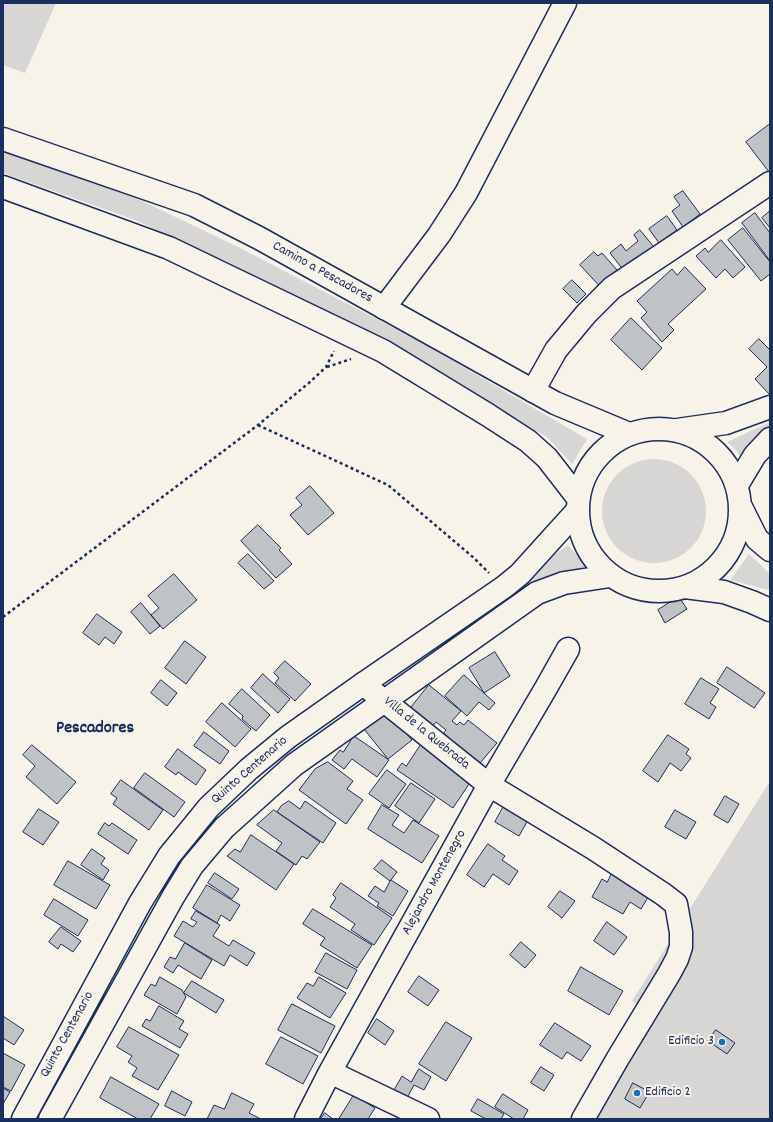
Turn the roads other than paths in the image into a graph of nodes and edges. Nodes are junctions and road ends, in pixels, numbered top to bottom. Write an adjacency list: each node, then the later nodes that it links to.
1 (565, 3): 5 (main road)
2 (3, 139): 5 (main road, Camino a Pescadores)
3 (770, 183): 6 (main road)
4 (3, 187): 12 (main road)
5 (384, 308): 6 (main road, Camino a Pescadores)
6 (533, 391): 9 (main road, Camino a Pescadores)
7 (770, 408): 8 (main road)
8 (677, 430): 9 (main road); 11 (main road)
9 (629, 434): 12 (main road)
10 (770, 439): 11 (main road)
11 (737, 485): 13 (main road)
12 (577, 504): 15 (main road); 19 (main road, Quinto Centenario)
13 (741, 507): 14 (main road); 16 (main road)
14 (770, 550)
15 (610, 576): 16 (main road); 20 (main road, Quinto Centenario)
16 (685, 587): 17 (main road)
17 (770, 610)
18 (568, 649): 21 (main road, Alejandro Montenegro)
19 (363, 684): 20 (main road, Villa de la Quebrada); 23 (main road, Quinto Centenario)
20 (384, 701): 21 (main road, Villa de la Quebrada); 24 (main road, Quinto Centenario)
21 (489, 785): 22 (main road, Alejandro Montenegro); 27 (main road, Villa de la Quebrada)
22 (330, 1072): 25 (main road, Alejandro Montenegro); 26 (main road)
23 (23, 1119)
24 (50, 1119)
25 (306, 1119)
26 (428, 1119)
27 (583, 1119)

